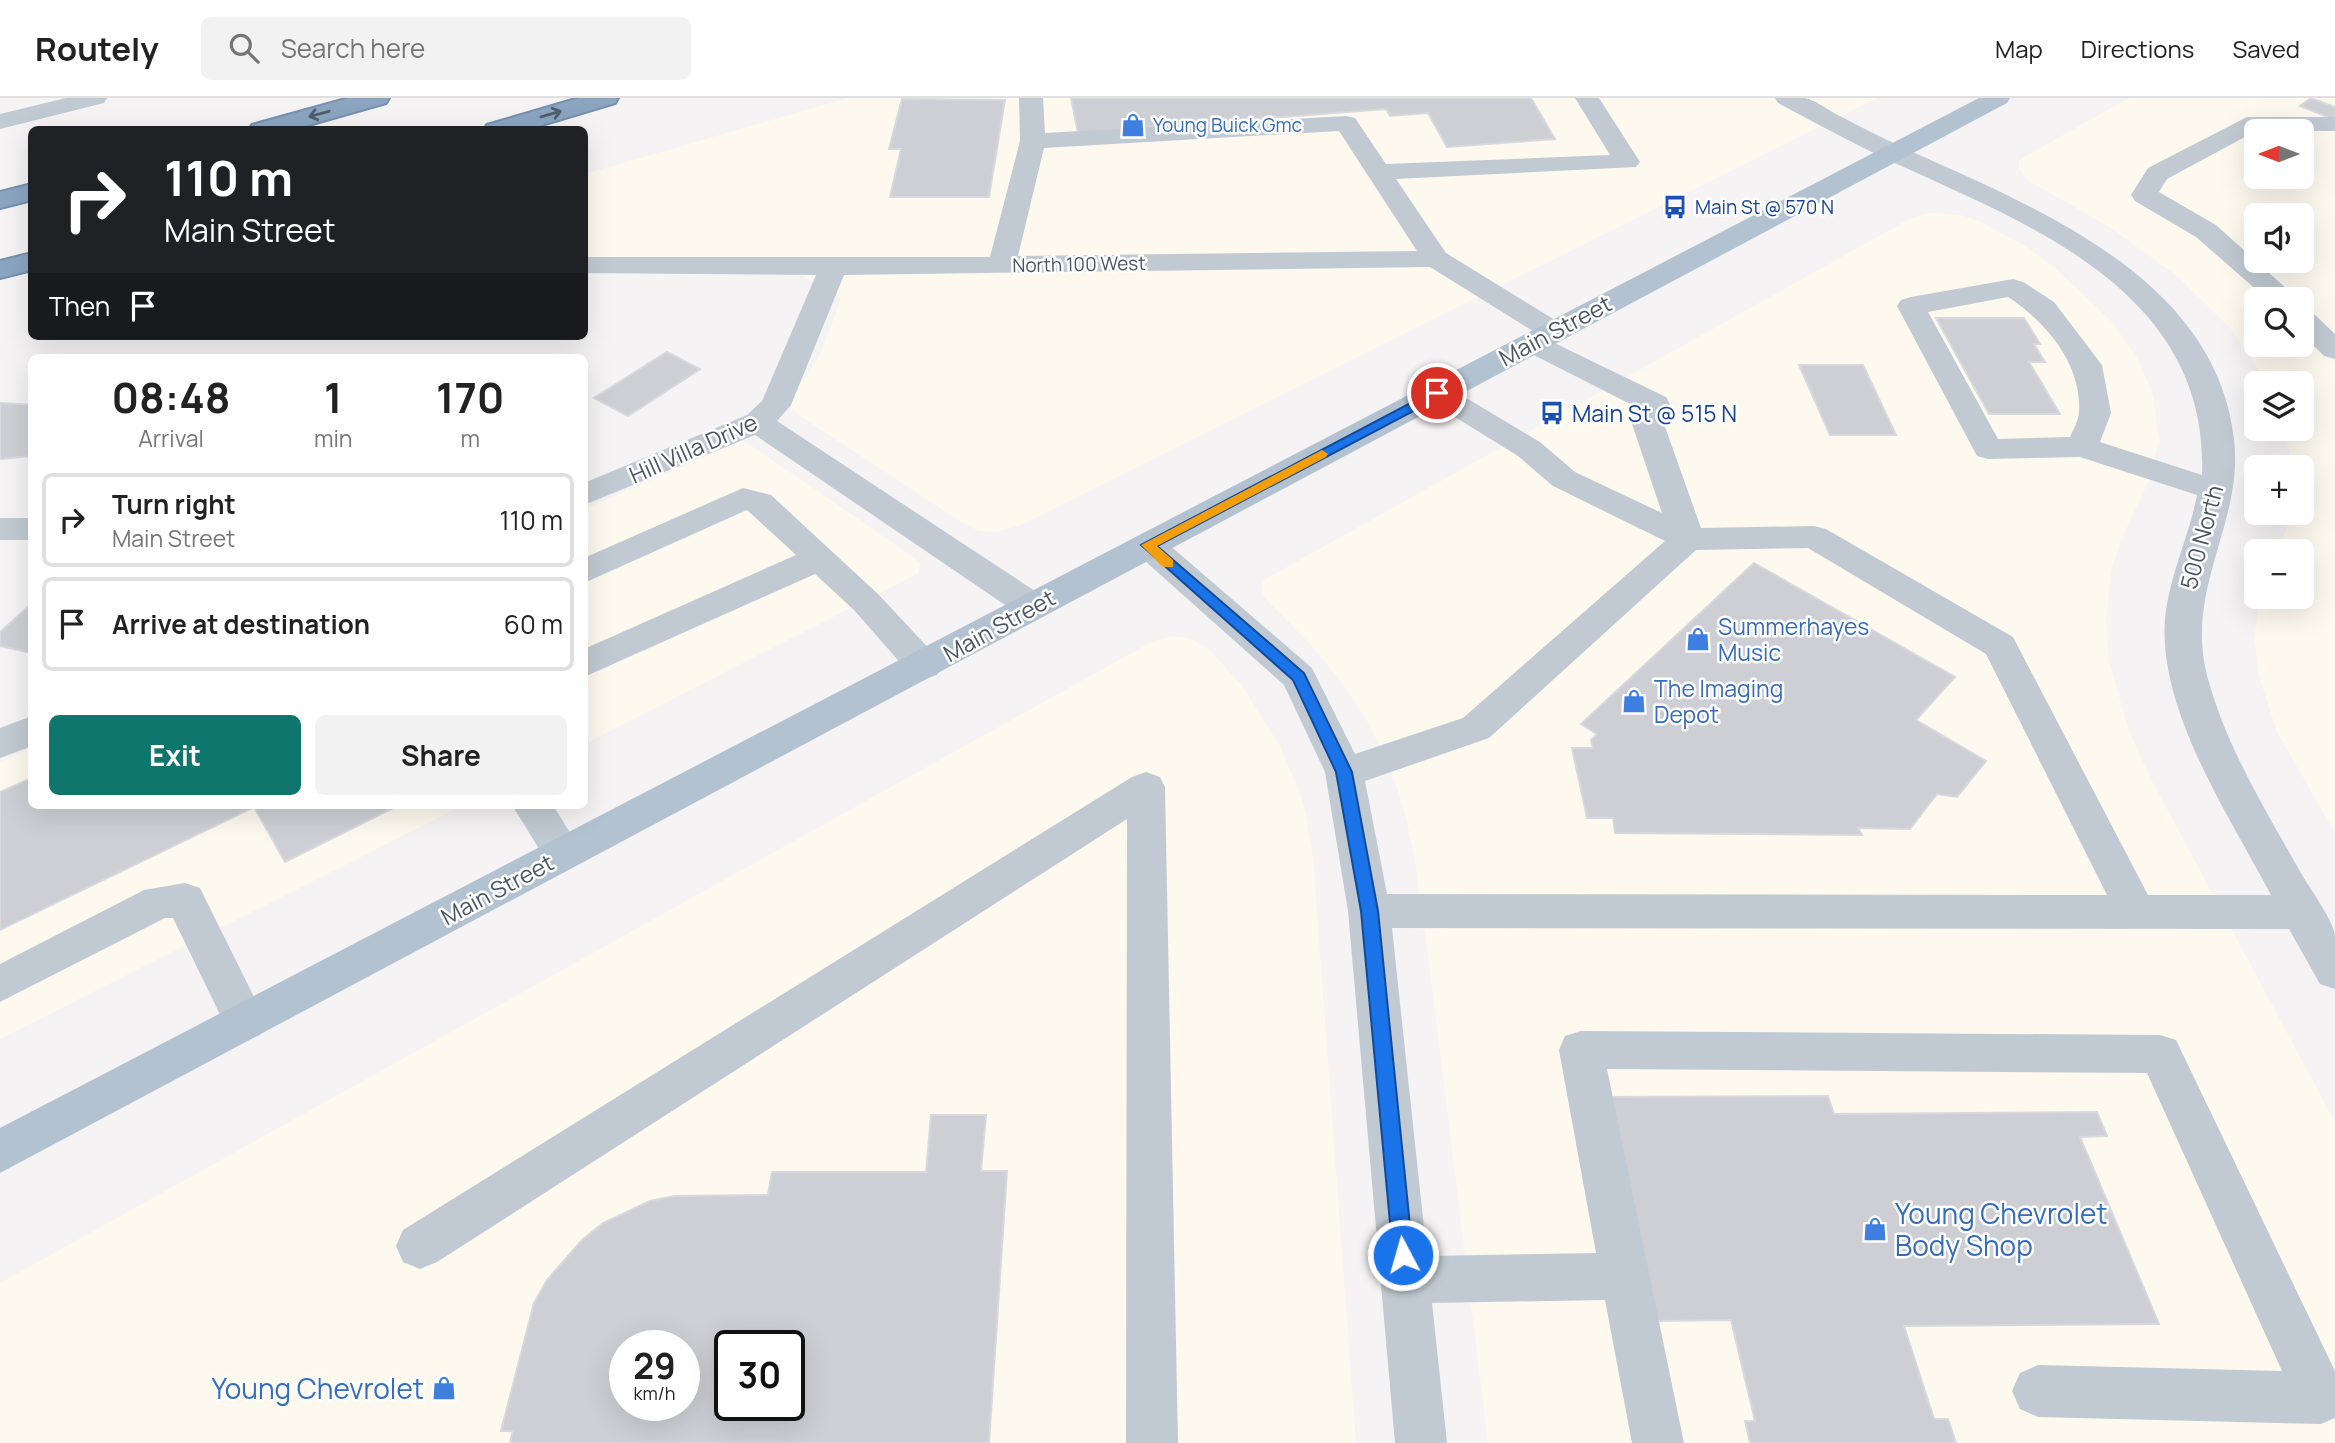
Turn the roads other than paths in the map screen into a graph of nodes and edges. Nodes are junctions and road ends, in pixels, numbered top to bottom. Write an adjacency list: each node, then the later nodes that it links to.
1 (95, 98): 8 (street)
2 (377, 98): 10 (highway, one-way to 10)
3 (606, 98): 11 (highway, one-way to 3)
4 (1031, 98): 12 (street)
5 (1587, 98): 14 (street)
6 (1787, 98): 13 (street, 500 North)
7 (1998, 98): 13 (main road, Main Street)
8 (0, 122)
9 (2335, 124): 23 (street)
10 (276, 126)
11 (510, 126)
12 (1033, 141): 14 (street); 19 (street)
13 (1894, 153): 25 (main road, Main Street); 30 (street, 500 North)
14 (1379, 172): 17 (street)
15 (28, 193): 16 (highway)
16 (0, 200)
17 (1436, 259): 19 (street, North 100 West); 25 (street)
18 (28, 262): 22 (highway)
19 (1002, 264): 21 (street, North 100 West)
20 (588, 265): 21 (street, North 100 West)
21 (833, 267): 28 (street, Hill Villa Drive)
22 (0, 270)
23 (2270, 287)
24 (2314, 330): 26 (street)
25 (1542, 337): 27 (main road, Main Street); 34 (street)
26 (2335, 351)
27 (1437, 393): 34 (street); 35 (main road, Main Street)
28 (758, 422): 31 (street, Hill Villa Drive); 38 (street)
29 (2082, 447): 29 (street); 30 (street)
30 (2215, 490): 48 (street, 500 North)
31 (588, 493)
32 (0, 529): 33 (street)
33 (28, 529)
34 (1688, 539): 43 (street); 47 (street)
35 (1148, 545): 38 (main road, Main Street); 43 (street)
36 (820, 558): 37 (street); 39 (street); 40 (street)
37 (588, 570)
38 (1032, 606): 40 (main road, Main Street)
39 (588, 662)
40 (924, 666): 45 (main road, Main Street)
41 (28, 732): 42 (street)
42 (0, 744)
43 (1344, 772): 46 (street)
44 (535, 809): 45 (street)
45 (563, 854): 51 (main road, Main Street)
46 (1369, 911): 47 (street); 55 (street)
47 (2136, 912): 48 (street)
48 (2302, 912): 49 (street, 500 North)
49 (2335, 971)
50 (0, 984): 51 (street)
51 (245, 1022): 52 (main road, Main Street)
52 (0, 1152)
53 (420, 1245): 57 (street)
54 (1623, 1276): 55 (street); 56 (street); 59 (street)
55 (1406, 1280): 58 (street)
56 (2038, 1391)
57 (1152, 1443)
58 (1421, 1443)
59 (1658, 1443)

